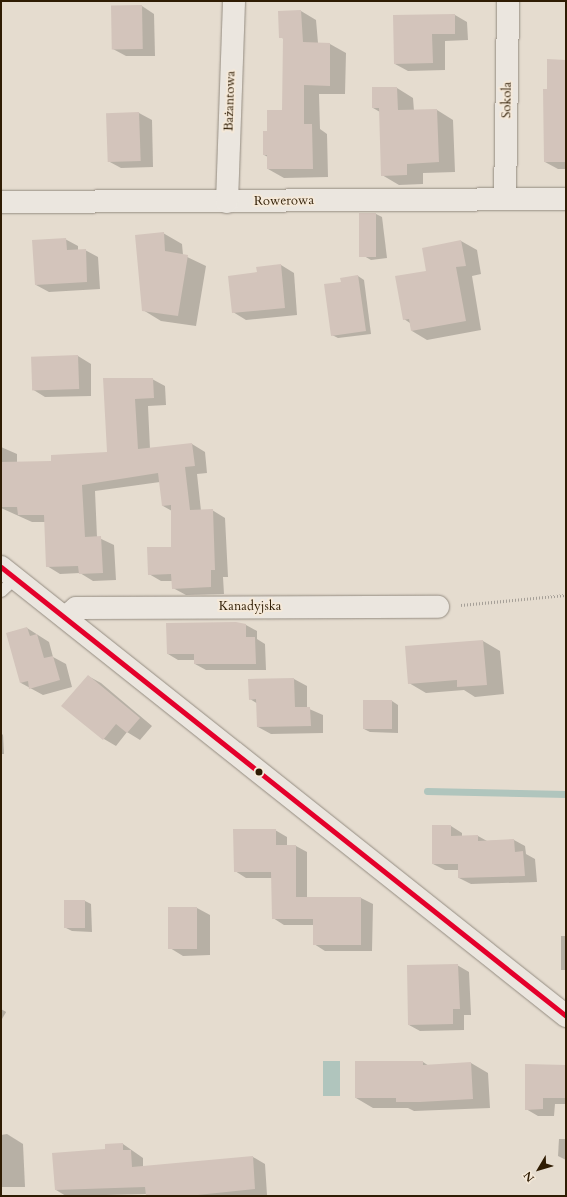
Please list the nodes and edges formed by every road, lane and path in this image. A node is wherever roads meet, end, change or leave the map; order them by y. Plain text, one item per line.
1 (234, 1) edge
2 (508, 1) edge
3 (505, 199) junction
4 (566, 199) edge
5 (1, 202) edge
6 (227, 202) junction
7 (6, 579) edge
8 (566, 595) edge
9 (438, 607) joint
10 (65, 617) junction
11 (566, 1016) edge

1 - 6 street, Bażantowa
2 - 3 street, Sokola
3 - 4 street, Rowerowa
3 - 6 street, Rowerowa
5 - 6 street, Rowerowa
7 - 10 street
8 - 9 path
9 - 10 street, Kanadyjska
10 - 11 street

